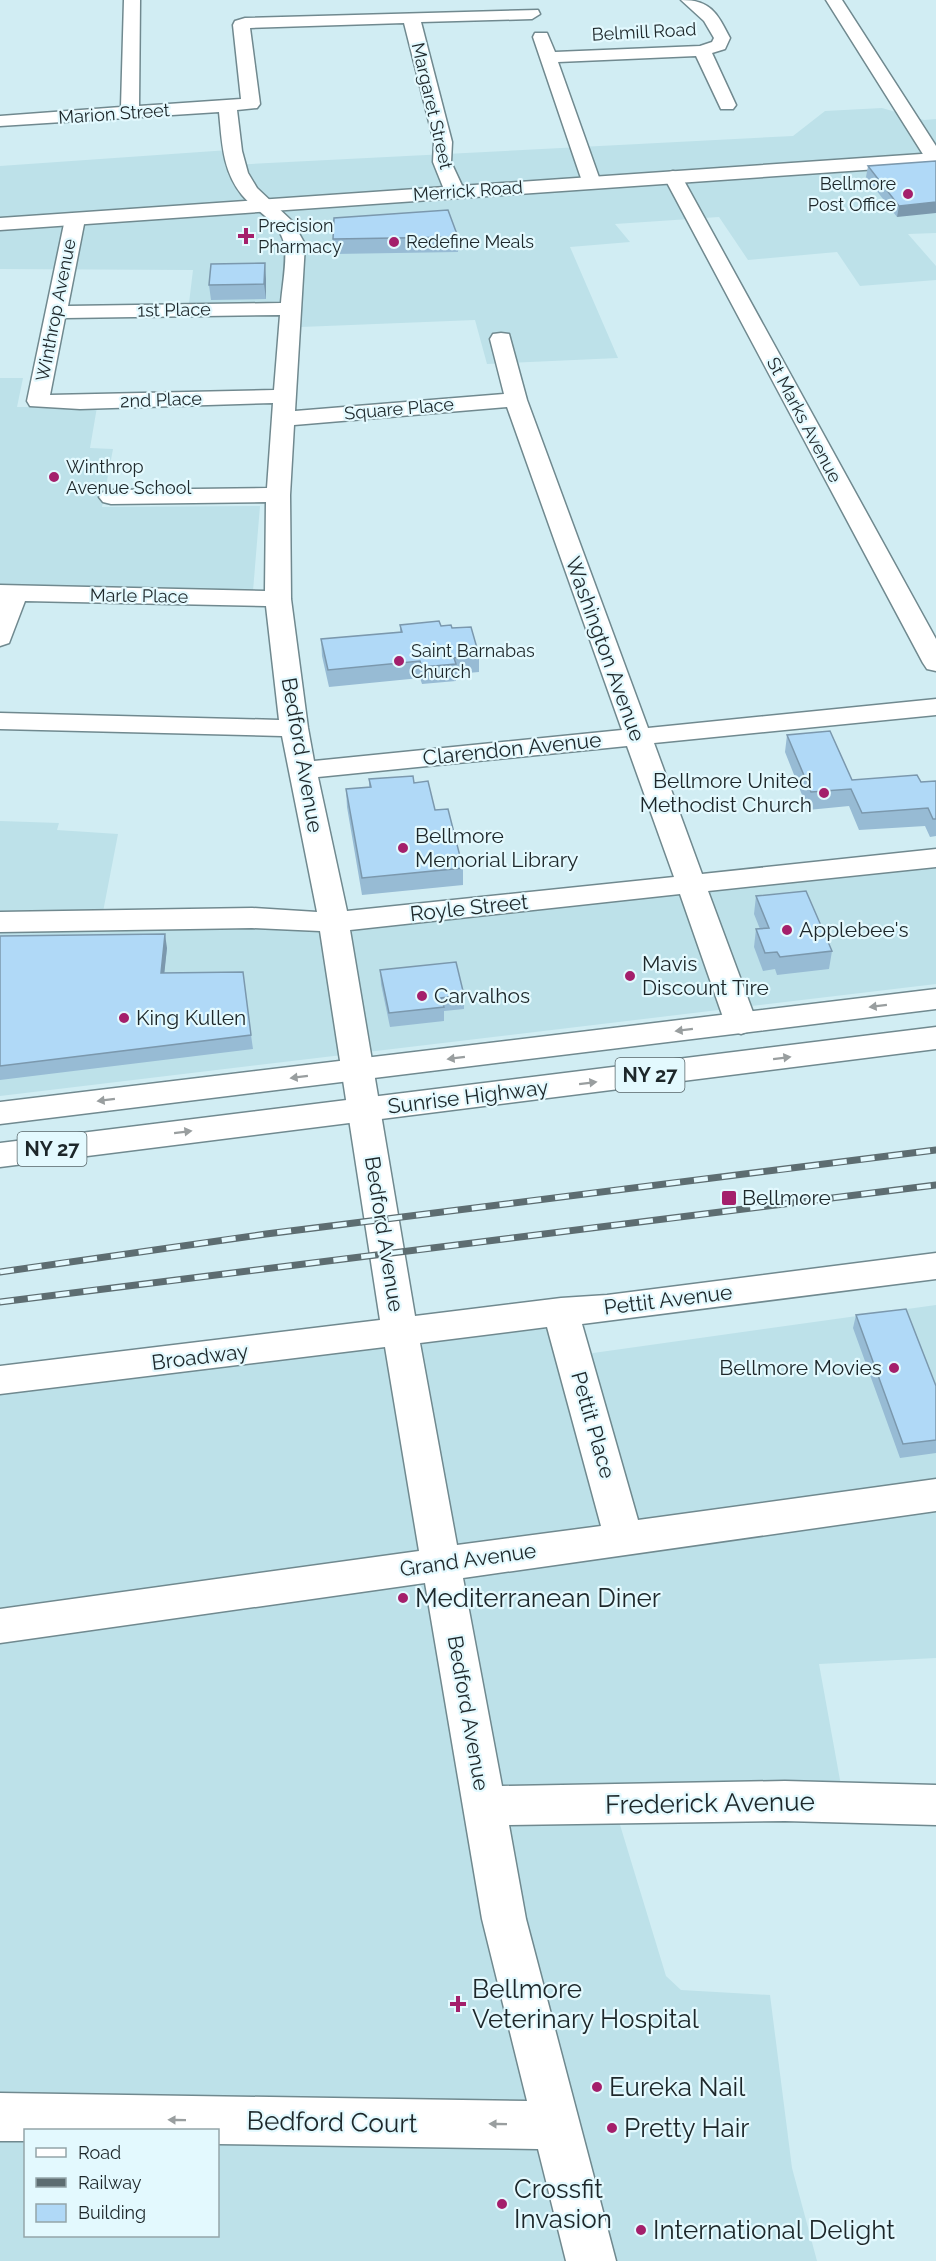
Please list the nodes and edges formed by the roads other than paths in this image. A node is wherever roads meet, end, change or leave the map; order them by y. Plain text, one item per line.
1 (132, 0) edge
2 (326, 0) edge
3 (689, 0) edge
4 (834, 0) edge
5 (530, 7) edge
6 (411, 18) junction
7 (329, 21) junction
8 (702, 51) junction
9 (548, 57) junction
10 (727, 105) dead end
11 (228, 107) junction
12 (130, 113) junction
13 (0, 121) edge
14 (935, 159) edge
15 (673, 177) junction
16 (591, 183) junction
17 (455, 192) junction
18 (267, 206) junction
19 (75, 219) junction
20 (0, 224) edge
21 (290, 309) junction
22 (58, 312) junction
23 (501, 339) dead end
24 (516, 400) junction
25 (38, 401) joint
26 (283, 407) junction
27 (278, 495) junction
28 (111, 497) dead end
29 (8, 593) edge
30 (278, 599) junction
31 (0, 638) edge
32 (936, 663) edge
33 (936, 707) edge
34 (0, 721) edge
35 (294, 728) junction
36 (637, 737) junction
37 (303, 770) junction
38 (936, 858) edge
39 (690, 885) junction
40 (0, 922) edge
41 (334, 922) junction
42 (936, 999) edge
43 (741, 1023) junction
44 (936, 1038) edge
45 (357, 1070) junction
46 (363, 1109) junction
47 (0, 1113) edge
48 (0, 1155) edge
49 (936, 1266) edge
50 (561, 1312) junction
51 (400, 1333) junction
52 (0, 1380) edge
53 (936, 1495) edge
54 (624, 1538) junction
55 (441, 1564) junction
56 (0, 1626) edge
57 (936, 1805) edge
58 (484, 1806) junction
59 (0, 2117) edge
60 (556, 2125) junction
61 (591, 2261) edge

1 - 12 main road
2 - 7 main road
3 - 8 main road, Belmill Road
4 - 14 main road
5 - 6 main road
5 - 9 main road
6 - 7 main road
6 - 17 main road, Margaret Street
7 - 11 main road
8 - 9 main road, Belmill Road
8 - 10 main road
9 - 16 main road
11 - 12 main road, Marion Street
11 - 18 main road, Bedford Avenue
12 - 13 main road, Marion Street
14 - 15 main road, Merrick Road
15 - 16 main road, Merrick Road
15 - 32 main road, St Marks Avenue
16 - 17 main road, Merrick Road
17 - 18 main road, Merrick Road
18 - 19 main road, Merrick Road
18 - 21 main road, Bedford Avenue
19 - 20 main road, Merrick Road
19 - 22 main road, Winthrop Avenue
21 - 22 main road, 1st Place
21 - 26 main road, Bedford Avenue
22 - 25 main road, Winthrop Avenue
23 - 24 main road, Washington Avenue
24 - 26 main road, Square Place
24 - 36 main road, Washington Avenue
25 - 26 main road, 2nd Place
26 - 27 main road, Bedford Avenue
27 - 28 main road
27 - 30 main road, Bedford Avenue
29 - 30 main road, Marle Place
29 - 31 main road
30 - 35 main road, Bedford Avenue
33 - 36 main road, Clarendon Avenue
34 - 35 main road
35 - 37 main road, Bedford Avenue
36 - 37 main road, Clarendon Avenue
36 - 39 main road, Washington Avenue
37 - 41 main road, Bedford Avenue
38 - 39 main road, Royle Street
39 - 41 main road, Royle Street
39 - 43 main road, Washington Avenue
40 - 41 main road, Royle Street
41 - 45 main road, Bedford Avenue
42 -> 43 main road, Sunrise Highway / NY 27
43 -> 45 main road, Sunrise Highway / NY 27
46 -> 44 main road, Sunrise Highway / NY 27
45 - 46 main road, Bedford Avenue
45 -> 47 main road, Sunrise Highway / NY 27
48 -> 46 main road, Sunrise Highway / NY 27
46 - 51 main road, Bedford Avenue
49 - 50 main road, Pettit Avenue
50 - 51 main road, Pettit Avenue
50 - 54 main road, Pettit Place
51 - 52 main road, Broadway
51 - 55 main road, Bedford Avenue
53 - 54 main road, Grand Avenue
54 - 55 main road, Grand Avenue
55 - 56 main road, Grand Avenue
55 - 58 main road, Bedford Avenue
57 - 58 main road, Frederick Avenue
58 - 60 main road, Bedford Avenue
60 -> 59 main road, Bedford Court
60 - 61 main road, Bedford Avenue

